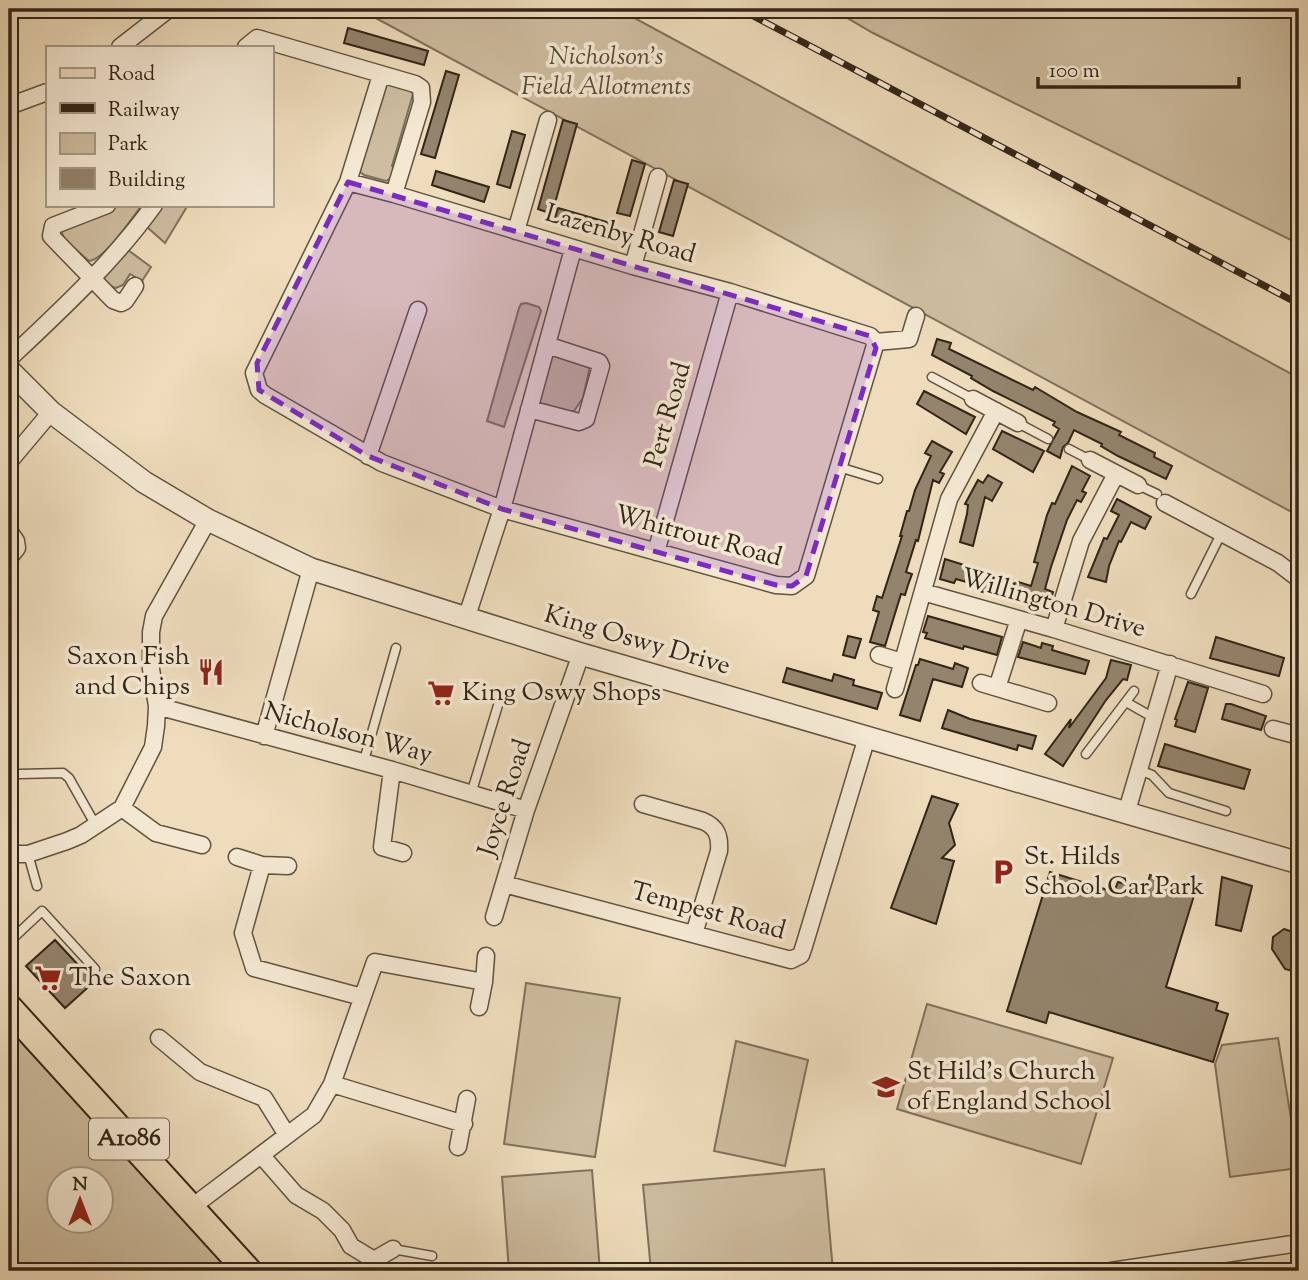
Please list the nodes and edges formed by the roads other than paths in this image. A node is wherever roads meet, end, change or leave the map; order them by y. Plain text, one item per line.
1 (169, 9) edge
2 (121, 46) edge
3 (247, 46) edge
4 (380, 75) junction
5 (46, 92) edge
6 (9, 106) edge
7 (548, 120) dead end
8 (658, 177) dead end
9 (348, 182) junction
10 (394, 194) junction
11 (104, 206) edge
12 (153, 206) edge
13 (516, 231) junction
14 (573, 249) junction
15 (633, 266) junction
16 (92, 279) junction
17 (135, 286) dead end
18 (730, 292) junction
19 (418, 310) dead end
20 (916, 316) dead end
21 (876, 342) junction
22 (547, 345) junction
23 (9, 359) edge
24 (9, 370) edge
25 (932, 377) dead end
26 (973, 399) joint
27 (529, 409) junction
28 (996, 411) junction
29 (51, 412) junction
30 (1018, 423) joint
31 (1048, 439) dead end
32 (1069, 449) dead end
33 (368, 456) junction
34 (1090, 460) joint
35 (9, 462) edge
36 (839, 467) junction
37 (1115, 474) junction
38 (878, 479) dead end
39 (1138, 485) joint
40 (1161, 499) joint
41 (502, 509) junction
42 (208, 520) junction
43 (9, 531) edge
44 (1222, 532) junction
45 (656, 552) junction
46 (9, 558) edge
47 (311, 569) junction
48 (1299, 579) edge
49 (923, 592) junction
50 (1191, 594) dead end
51 (466, 619) junction
52 (1018, 619) junction
53 (1054, 629) junction
54 (396, 648) dead end
55 (581, 654) junction
56 (879, 656) dead end
57 (902, 662) junction
58 (1170, 664) junction
59 (981, 683) dead end
60 (997, 688) junction
61 (895, 689) dead end
62 (1134, 691) dead end
63 (1263, 694) dead end
64 (499, 702) dead end
65 (1126, 702) junction
66 (1048, 703) dead end
67 (157, 706) junction
68 (1154, 718) junction
69 (1273, 729) dead end
70 (264, 736) junction
71 (1299, 736) edge
72 (867, 737) junction
73 (1086, 754) dead end
74 (363, 764) junction
75 (393, 770) junction
76 (1139, 770) junction
77 (20, 774) dead end
78 (471, 794) junction
79 (643, 804) dead end
80 (122, 808) junction
81 (526, 810) junction
82 (1226, 811) dead end
83 (1126, 814) junction
84 (95, 824) junction
85 (202, 845) dead end
86 (403, 853) dead end
87 (9, 854) edge
88 (28, 854) junction
89 (237, 857) dead end
90 (1299, 863) edge
91 (262, 865) junction
92 (288, 866) dead end
93 (504, 884) junction
94 (37, 886) dead end
95 (494, 917) dead end
96 (694, 934) junction
97 (9, 942) edge
98 (486, 956) dead end
99 (95, 970) dead end
100 (484, 982) junction
101 (362, 997) junction
102 (479, 1007) dead end
103 (9, 1009) edge
104 (159, 1038) dead end
105 (332, 1084) junction
106 (469, 1093) dead end
107 (464, 1124) junction
108 (288, 1135) junction
109 (458, 1147) dead end
110 (262, 1156) junction
111 (192, 1207) junction
112 (1299, 1243) edge
113 (393, 1250) joint
114 (432, 1256) dead end
115 (377, 1265) edge
116 (248, 1271) edge
117 (1111, 1271) edge

1 - 2 street
3 - 4 street
4 - 9 street
4 - 10 street
5 - 6 street
7 - 13 street
8 - 15 street
9 - 10 street, Lazenby Road
9 - 33 street, Whitrout Road
10 - 13 street, Lazenby Road
11 - 16 street
12 - 16 street
13 - 14 street, Lazenby Road
14 - 15 street, Lazenby Road
14 - 22 street
15 - 18 street, Lazenby Road
16 - 17 street
16 - 23 street
18 - 21 street, Lazenby Road
18 - 45 street, Pert Road
19 - 33 street
20 - 21 street
21 - 36 street, Whitrout Road
22 - 27 street
22 - 27 street
24 - 29 street, King Oswy Drive
25 - 26 lane
26 - 28 street
27 - 41 street
28 - 30 street
28 - 49 street
29 - 35 street
29 - 42 street, King Oswy Drive
30 - 31 lane
32 - 34 lane
33 - 41 street, Whitrout Road
34 - 37 street
36 - 38 lane
36 - 45 street, Whitrout Road
37 - 39 street
37 - 53 street
39 - 40 lane
40 - 44 street
41 - 45 street, Whitrout Road
41 - 51 street
42 - 47 street, King Oswy Drive
42 - 67 street
43 - 46 street
44 - 48 street
44 - 50 lane
47 - 51 street, King Oswy Drive
47 - 70 street
49 - 52 street, Willington Drive
49 - 57 street
51 - 55 street, King Oswy Drive
52 - 53 street, Willington Drive
52 - 60 street
53 - 58 street, Willington Drive
54 - 74 lane
55 - 72 street, King Oswy Drive
55 - 81 street, Joyce Road
56 - 57 street
57 - 61 street
58 - 63 street, Willington Drive
58 - 68 street, Willington Drive
59 - 60 street
60 - 66 street
62 - 65 lane
64 - 78 lane
65 - 68 lane
65 - 73 lane
67 - 70 street, Nicholson Way
67 - 80 street
68 - 76 street, Willington Drive
69 - 71 street
70 - 74 street, Nicholson Way
72 - 83 street, King Oswy Drive
72 - 96 street, Tempest Road
74 - 75 street, Nicholson Way
75 - 78 street, Nicholson Way
75 - 86 street
76 - 82 lane
76 - 83 street, Willington Drive
77 - 84 lane
78 - 81 street, Nicholson Way
79 - 96 street
80 - 84 street
80 - 85 street
81 - 93 street, Joyce Road
83 - 90 street, King Oswy Drive
84 - 88 street
87 - 88 street
88 - 94 lane
89 - 91 street
91 - 92 street
91 - 101 street
93 - 95 street, Joyce Road
93 - 96 street, Tempest Road
97 - 99 lane
98 - 100 street
100 - 101 street
100 - 102 street
101 - 105 street
103 - 111 main road, A1086
104 - 108 street
105 - 107 street
105 - 108 street
106 - 107 street
107 - 109 street
108 - 110 street
110 - 111 street
110 - 115 street
111 - 116 main road, A1086
112 - 117 street
113 - 114 lane
113 - 115 street

